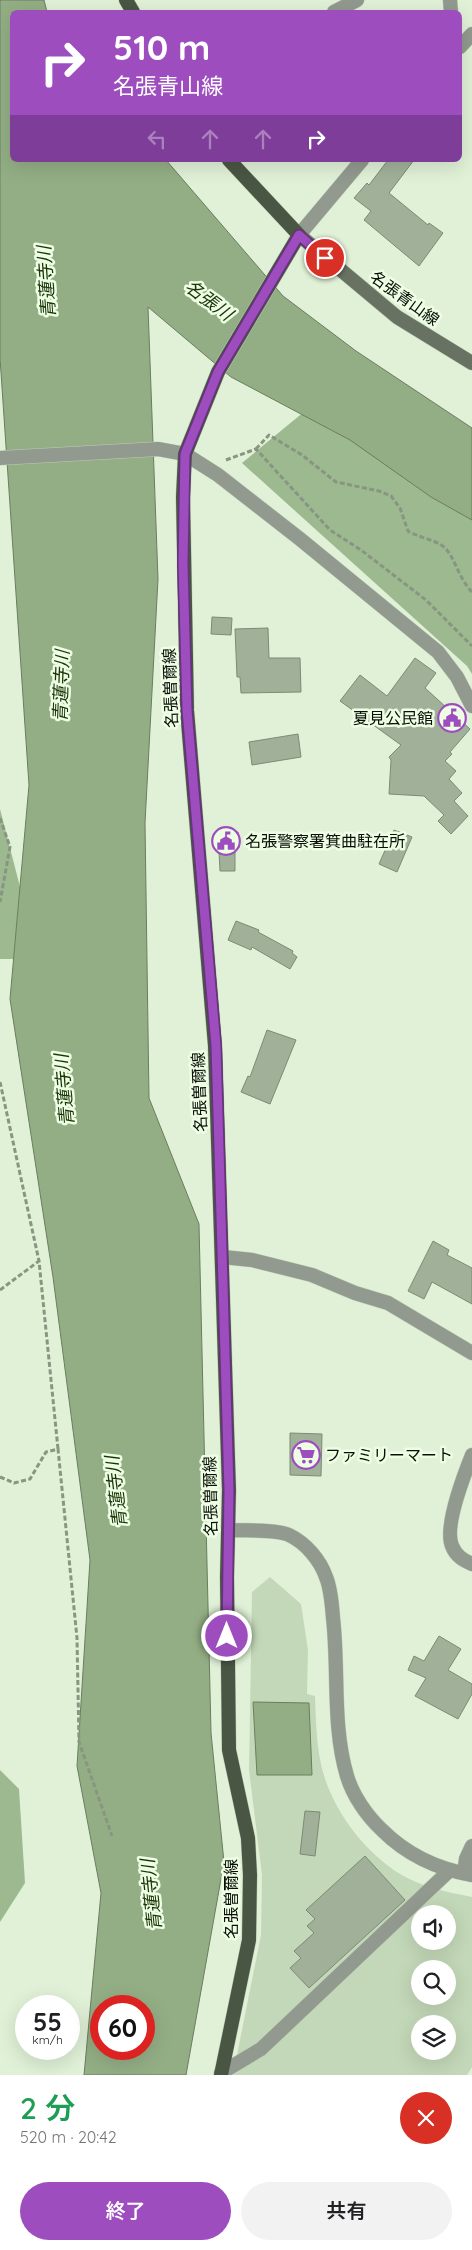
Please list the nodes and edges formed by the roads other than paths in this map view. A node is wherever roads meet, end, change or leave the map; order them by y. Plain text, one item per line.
1 (357, 0) edge
2 (338, 10) edge
3 (472, 34) edge
4 (462, 45) edge
5 (231, 162) edge
6 (360, 162) edge
7 (299, 235) junction
8 (472, 363) edge
9 (185, 454) junction
10 (0, 458) edge
11 (472, 706) edge
12 (223, 1257) junction
13 (472, 1353) edge
14 (472, 1455) edge
15 (229, 1530) junction
16 (472, 1564) edge
17 (472, 1846) edge
18 (449, 1871) junction
19 (468, 1874) edge
20 (221, 2074) edge

1 - 2 street
3 - 4 street
5 - 7 main road
6 - 7 street
7 - 8 main road, 名張青山線
7 - 9 main road, 名張曽爾線
9 - 10 street
9 - 11 street
9 - 12 main road, 名張曽爾線
12 - 13 street
12 - 15 main road, 名張曽爾線
14 - 16 street
15 - 18 street
15 - 20 main road, 名張曽爾線
17 - 19 street
18 - 19 street
18 - 20 street

